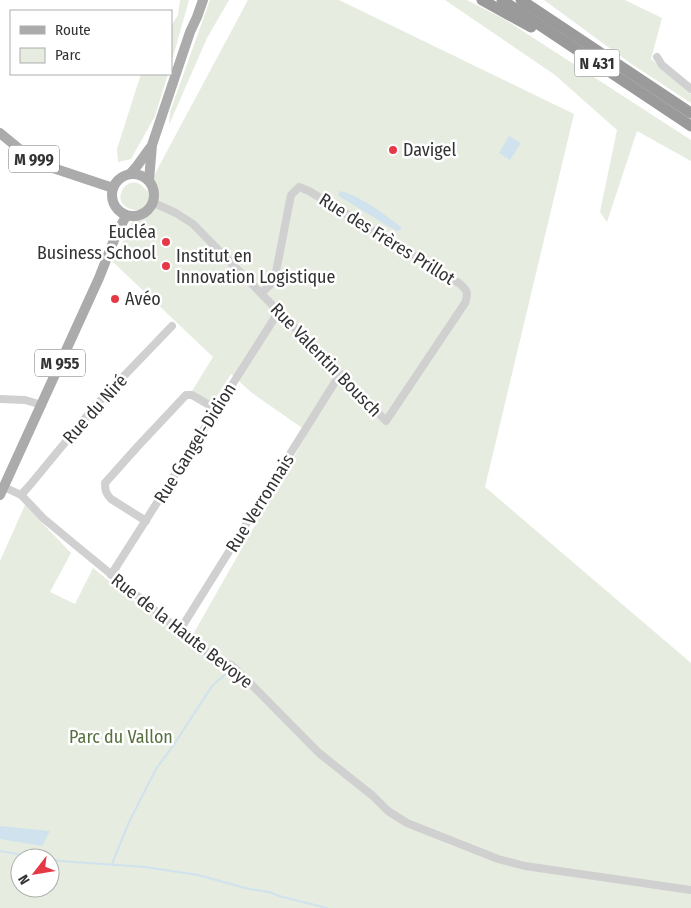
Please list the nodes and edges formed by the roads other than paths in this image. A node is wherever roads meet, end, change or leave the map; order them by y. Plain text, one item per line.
1 (197, 0) edge
2 (203, 0) edge
3 (482, 0) edge
4 (502, 0) edge
5 (521, 0) edge
6 (533, 0) edge
7 (190, 32) junction
8 (658, 57) dead end
9 (606, 63) junction
10 (691, 89) edge
11 (691, 114) edge
12 (691, 126) edge
13 (0, 133) edge
14 (152, 145) junction
15 (130, 174) junction
16 (149, 180) junction
17 (113, 188) junction
18 (154, 203) junction
19 (126, 216) junction
20 (261, 293) junction
21 (278, 311) junction
22 (172, 326) dead end
23 (340, 374) junction
24 (0, 399) edge
25 (42, 405) junction
26 (216, 409) junction
27 (386, 421) joint
28 (2, 491) edge
29 (20, 495) junction
30 (146, 521) junction
31 (111, 575) junction
32 (180, 630) junction
33 (691, 890) edge

1 - 7 main road
2 - 7 main road
3 - 9 highway
4 - 9 highway, N 431
5 - 9 highway, N 431
6 - 9 highway
7 - 14 main road
8 - 10 street
9 - 11 highway, N 431
9 - 12 highway, N 431
13 - 17 main road, M 999
14 - 15 main road
14 - 16 main road
15 - 16 main road
15 - 17 main road
16 - 18 main road
17 - 19 main road
18 - 19 main road
18 - 20 street, Rue Valentin Bousch
19 - 25 main road, M 955
20 - 21 street, Rue Valentin Bousch
20 - 27 street, Rue des Frères Prillot
21 - 23 street, Rue Valentin Bousch
21 - 26 street, Rue Gangel-Didion
22 - 29 street, Rue du Niré
23 - 27 street, Rue Valentin Bousch
23 - 32 street, Rue Verronnais
24 - 25 street
25 - 28 main road, M 955
26 - 30 street, Rue Gangel-Didion
26 - 30 street
28 - 29 street, Rue de la Haute Bevoye
29 - 31 street, Rue de la Haute Bevoye
30 - 31 street, Rue Gangel-Didion
31 - 32 street, Rue de la Haute Bevoye
32 - 33 street, Rue de la Haute Bevoye

